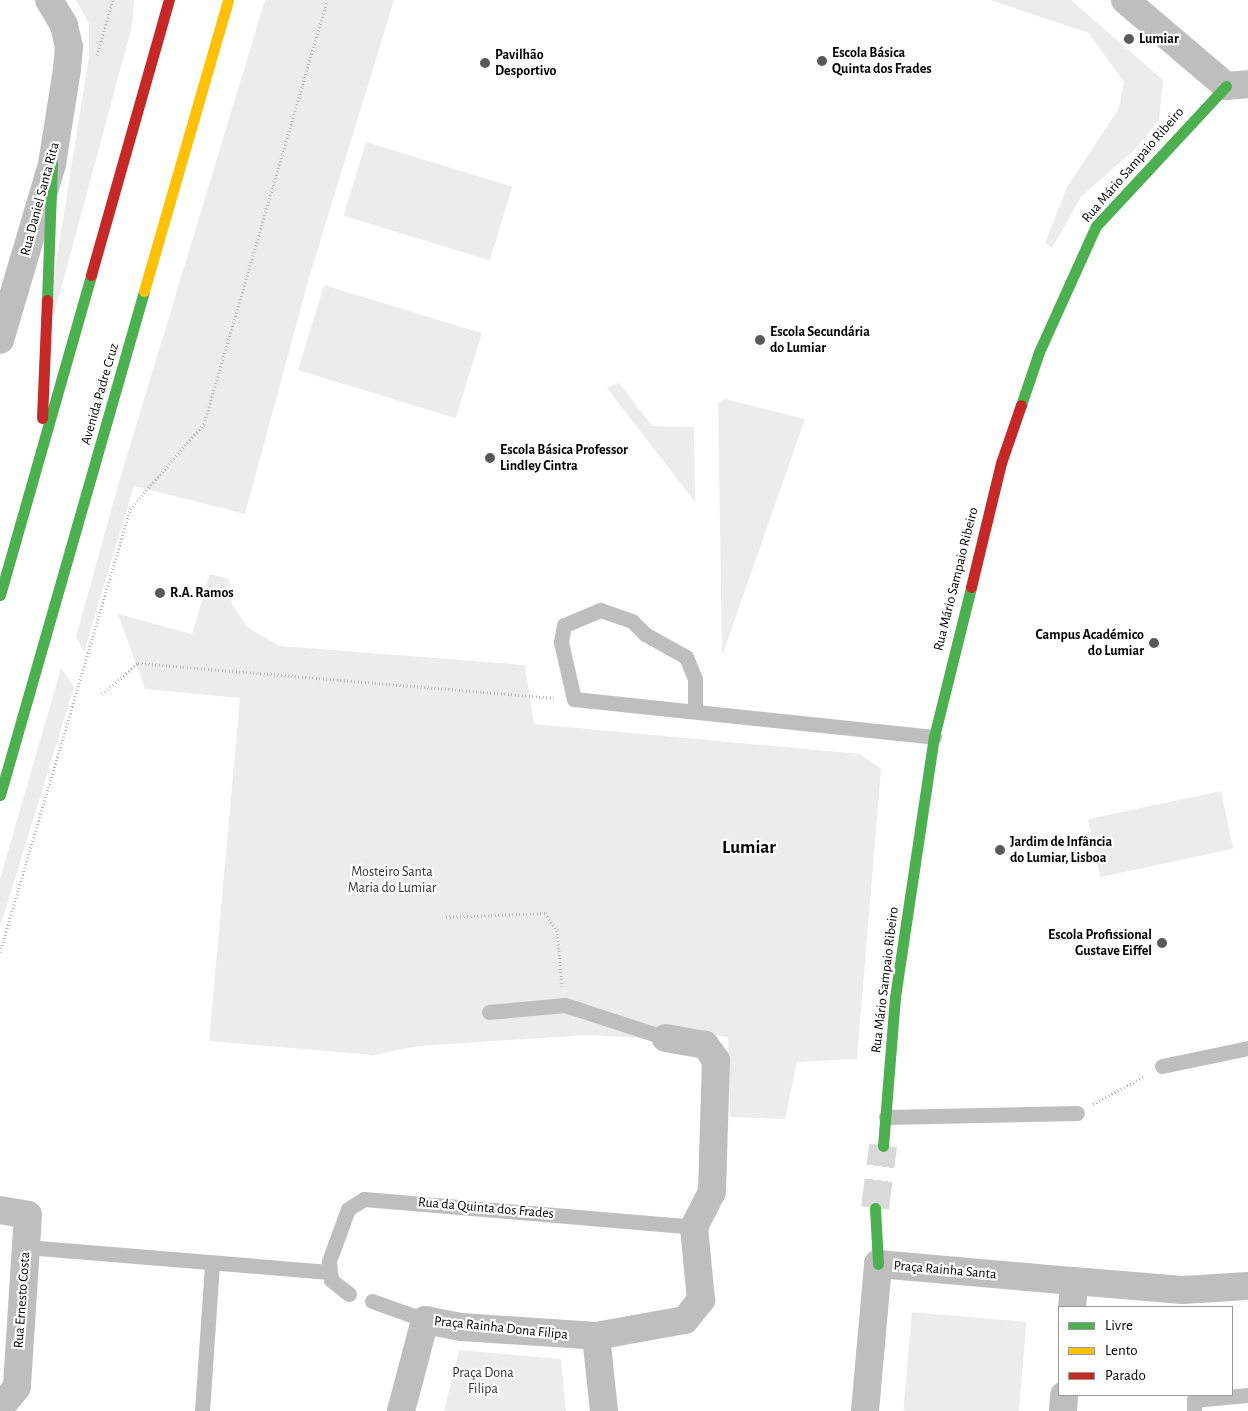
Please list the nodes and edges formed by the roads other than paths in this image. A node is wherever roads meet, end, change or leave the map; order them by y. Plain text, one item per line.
1 (50, 0) edge
2 (160, 0) edge
3 (169, 0) edge
4 (228, 0) edge
5 (1124, 0) edge
6 (164, 16) junction
7 (1237, 85) edge
8 (52, 164) junction
9 (0, 340) edge
10 (41, 456) junction
11 (0, 595) edge
12 (695, 710) junction
13 (934, 736) junction
14 (0, 795) edge
15 (489, 1012) dead end
16 (666, 1038) joint
17 (1248, 1048) edge
18 (1162, 1066) road end
19 (1077, 1113) road end
20 (886, 1117) junction
21 (883, 1146) tunnel mouth
22 (875, 1208) tunnel mouth
23 (0, 1210) edge
24 (694, 1227) junction
25 (26, 1247) junction
26 (212, 1263) junction
27 (878, 1264) junction
28 (329, 1272) junction
29 (1248, 1286) edge
30 (349, 1294) dead end
31 (1073, 1294) edge
32 (372, 1301) dead end
33 (425, 1320) junction
34 (596, 1336) junction
35 (1248, 1395) edge
36 (1064, 1396) edge
37 (0, 1408) edge
38 (202, 1411) edge
39 (401, 1411) edge
40 (604, 1411) edge
41 (865, 1411) edge
42 (1063, 1411) edge
43 (1194, 1411) edge

1 - 8 street, Rua Daniel Santa Rita
2 - 6 main road
3 - 6 main road
4 - 14 main road, Avenida Padre Cruz
5 - 7 street
6 - 10 main road
7 - 13 main road, Rua Mário Sampaio Ribeiro
8 - 9 street, Rua Daniel Santa Rita
8 - 10 main road
10 - 11 main road
12 - 12 lane
12 - 13 lane
13 - 20 main road, Rua Mário Sampaio Ribeiro
15 - 16 lane
16 - 24 street
17 - 18 lane
19 - 20 lane
20 - 21 main road, Rua Mário Sampaio Ribeiro
22 - 27 main road
23 - 25 street, Rua Ernesto Costa
24 - 28 lane, Rua da Quinta dos Frades
24 - 34 street
25 - 26 lane
25 - 37 street, Rua Ernesto Costa
26 - 28 lane
26 - 38 lane
27 - 31 street, Praça Rainha Santa
27 - 41 street, Praça Rainha Santa
28 - 30 lane
29 - 31 street, Praça Rainha Santa
32 - 33 lane
33 - 34 street, Praça Rainha Dona Filipa
33 - 39 street, Praça Rainha Dona Filipa
34 - 40 street
35 - 43 lane
36 - 42 street

